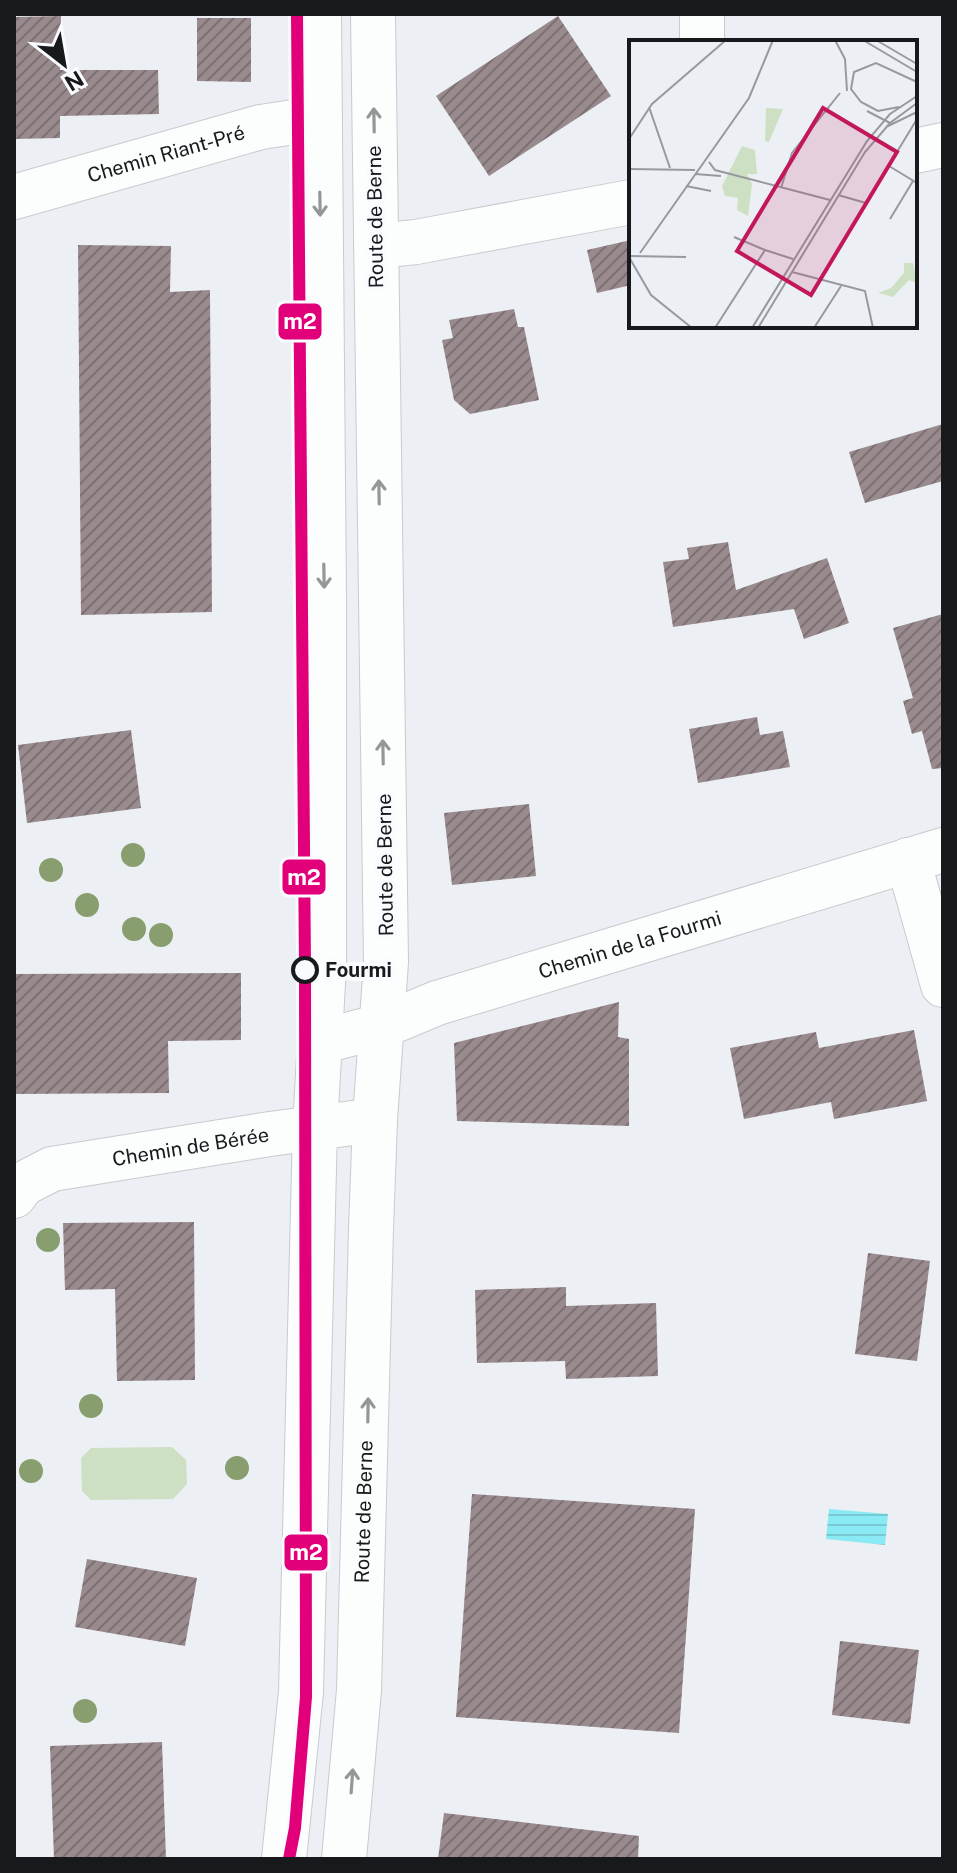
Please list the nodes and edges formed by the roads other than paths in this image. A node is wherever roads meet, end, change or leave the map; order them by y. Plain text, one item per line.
1 (319, 14) edge
2 (373, 14) edge
3 (702, 14) edge
4 (702, 40) edge
5 (320, 118) junction
6 (943, 145) edge
7 (917, 151) edge
8 (14, 197) edge
9 (629, 202) edge
10 (376, 246) junction
11 (925, 855) edge
12 (943, 985) edge
13 (382, 1026) junction
14 (319, 1042) junction
15 (375, 1120) junction
16 (315, 1129) junction
17 (14, 1196) edge
18 (284, 1859) edge
19 (344, 1859) edge

1 - 5 main road
10 -> 2 main road, Route de Berne
3 - 4 main road
5 - 8 main road, Chemin Riant-Pré
5 -> 14 main road
6 - 7 main road
9 - 10 main road
13 -> 10 main road, Route de Berne
11 - 12 main road
11 - 13 main road, Chemin de la Fourmi
13 - 14 main road, Chemin de la Fourmi
13 - 15 main road, Route de Berne
14 - 16 main road
15 - 16 main road, Chemin de Bérée
19 -> 15 main road, Route de Berne
16 - 17 main road, Chemin de Bérée
16 - 18 main road

